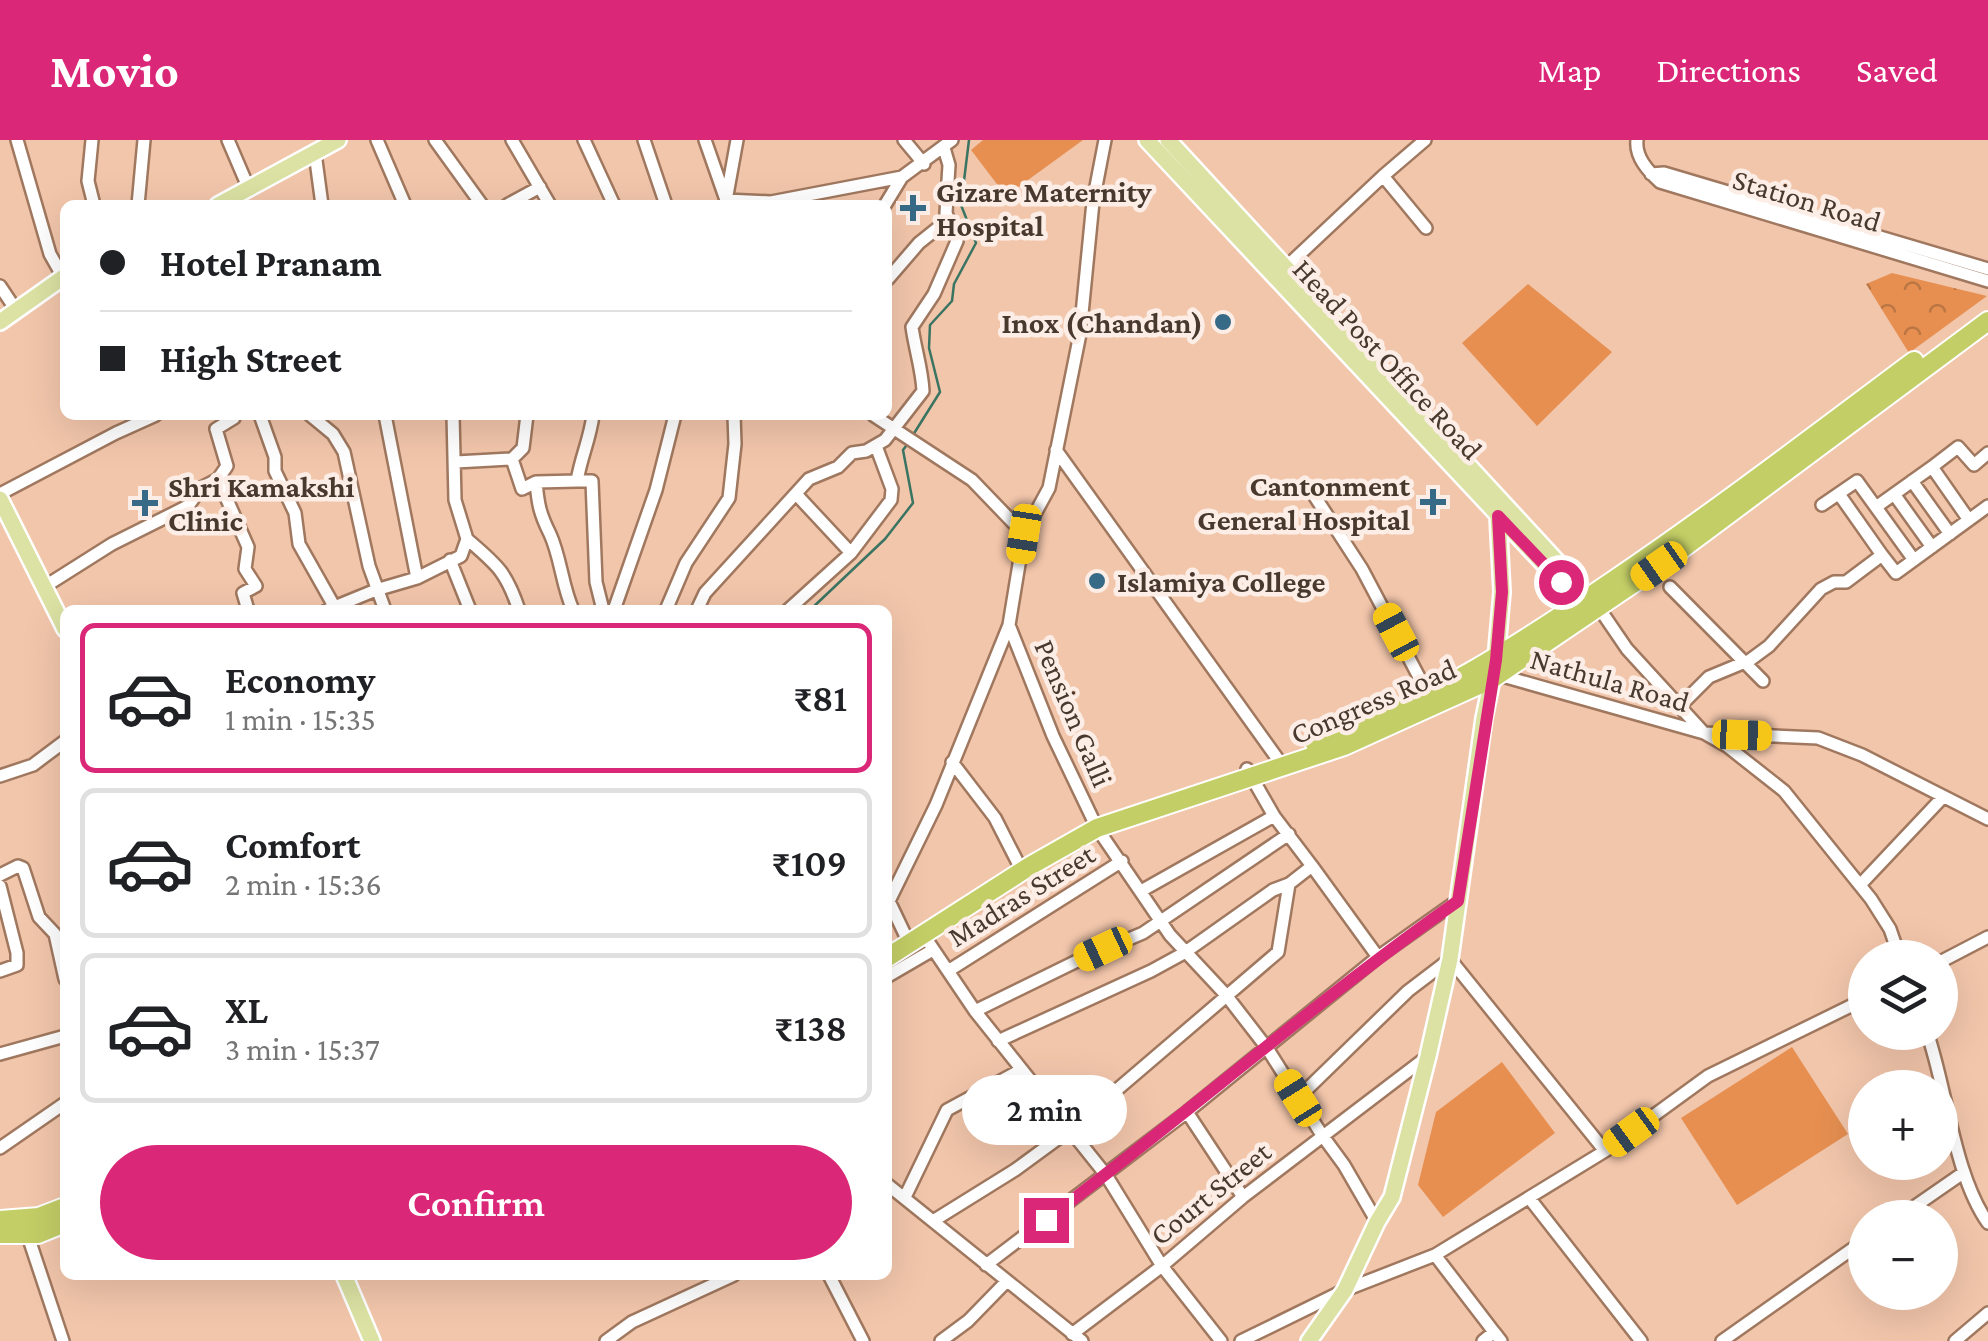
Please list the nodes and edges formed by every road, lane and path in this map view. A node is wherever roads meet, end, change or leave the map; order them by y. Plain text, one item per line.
1 (17, 140) edge
2 (92, 140) edge
3 (144, 140) edge
4 (228, 140) edge
5 (338, 140) edge
6 (377, 140) edge
7 (435, 140) edge
8 (512, 140) edge
9 (584, 140) edge
10 (644, 140) edge
11 (705, 140) edge
12 (737, 140) edge
13 (904, 140) edge
14 (1105, 140) edge
15 (1147, 140) edge
16 (1168, 140) edge
17 (1425, 140) edge
18 (1637, 140) edge
19 (948, 144) edge
20 (315, 152) junction
21 (924, 164) junction
22 (1651, 174) junction
23 (1383, 176) junction
24 (902, 177) junction
25 (540, 187) junction
26 (249, 188) junction
27 (846, 189) junction
28 (93, 200) edge
29 (138, 200) edge
30 (228, 200) edge
31 (321, 200) edge
32 (403, 200) edge
33 (478, 200) edge
34 (515, 200) edge
35 (547, 200) edge
36 (612, 200) edge
37 (664, 200) edge
38 (724, 200) edge
39 (725, 200) edge
40 (783, 200) edge
41 (840, 200) edge
42 (888, 200) edge
43 (949, 218) junction
44 (1426, 228) dead end
45 (1284, 269) junction
46 (1988, 269) edge
47 (60, 270) edge
48 (892, 274) edge
49 (60, 279) edge
50 (1988, 281) edge
51 (0, 286) edge
52 (1988, 308) edge
53 (16, 310) junction
54 (1988, 320) edge
55 (0, 322) edge
56 (144, 420) edge
57 (231, 420) edge
58 (262, 420) edge
59 (316, 420) edge
60 (387, 420) edge
61 (454, 420) edge
62 (526, 420) edge
63 (593, 420) edge
64 (675, 420) edge
65 (734, 420) edge
66 (880, 420) edge
67 (897, 433) junction
68 (876, 446) junction
69 (1056, 450) junction
70 (1988, 453) edge
71 (512, 459) junction
72 (456, 462) junction
73 (1932, 467) junction
74 (218, 478) junction
75 (577, 481) junction
76 (1912, 481) junction
77 (536, 482) junction
78 (1310, 488) dead end
79 (796, 494) junction
80 (1840, 494) junction
81 (1894, 494) junction
82 (0, 497) edge
83 (1489, 497) junction
84 (1822, 506) dead end
85 (1988, 506) edge
86 (1876, 507) junction
87 (1498, 516) junction
88 (1969, 520) junction
89 (1024, 534) junction
90 (1950, 534) junction
91 (466, 539) junction
92 (1932, 547) junction
93 (851, 553) junction
94 (1882, 555) junction
95 (450, 560) junction
96 (1914, 560) junction
97 (418, 578) junction
98 (44, 587) junction
99 (1670, 587) dead end
100 (376, 590) junction
101 (247, 605) edge
102 (330, 605) edge
103 (338, 605) edge
104 (384, 605) edge
105 (468, 605) edge
106 (517, 605) edge
107 (571, 605) edge
108 (602, 605) edge
109 (616, 605) edge
110 (668, 605) edge
111 (700, 605) edge
112 (794, 605) edge
113 (1590, 606) junction
114 (60, 619) edge
115 (1009, 625) junction
116 (1744, 662) junction
117 (1496, 671) junction
118 (1763, 682) dead end
119 (1429, 696) junction
120 (1680, 706) junction
121 (1704, 733) junction
122 (60, 744) edge
123 (952, 762) junction
124 (1279, 764) junction
125 (1250, 773) junction
126 (0, 776) edge
127 (1942, 797) junction
128 (1274, 816) junction
129 (1988, 820) edge
130 (1095, 824) junction
131 (1289, 834) junction
132 (1122, 862) junction
133 (1018, 863) junction
134 (1312, 866) junction
135 (0, 876) edge
136 (1289, 884) junction
137 (1860, 885) junction
138 (0, 886) edge
139 (1141, 892) junction
140 (892, 895) edge
141 (1458, 901) junction
142 (892, 907) edge
143 (1162, 922) junction
144 (1988, 938) edge
145 (1894, 940) edge
146 (910, 942) edge
147 (1184, 953) junction
148 (1958, 953) edge
149 (60, 954) edge
150 (1378, 957) junction
151 (1450, 960) junction
152 (892, 970) edge
153 (0, 971) edge
154 (948, 971) junction
155 (1226, 995) junction
156 (1848, 1007) edge
157 (975, 1011) junction
158 (60, 1037) edge
159 (998, 1041) junction
160 (1267, 1048) junction
161 (1932, 1050) edge
162 (0, 1054) edge
163 (1428, 1056) junction
164 (1020, 1070) junction
165 (1298, 1098) junction
166 (60, 1106) edge
167 (1187, 1112) junction
168 (1070, 1129) junction
169 (1322, 1136) junction
170 (0, 1148) edge
171 (1605, 1151) junction
172 (1963, 1173) junction
173 (1106, 1175) junction
174 (892, 1188) edge
175 (905, 1197) junction
176 (1243, 1197) junction
177 (1530, 1199) junction
178 (1924, 1200) edge
179 (60, 1209) edge
180 (0, 1220) edge
181 (932, 1221) junction
182 (1377, 1222) junction
183 (1988, 1223) edge
184 (60, 1225) edge
185 (0, 1234) edge
186 (28, 1236) junction
187 (1848, 1252) edge
188 (1435, 1255) junction
189 (986, 1265) junction
190 (1162, 1266) junction
191 (346, 1280) edge
192 (723, 1280) edge
193 (832, 1280) edge
194 (1006, 1282) junction
195 (1346, 1290) junction
196 (1988, 1313) edge
197 (1498, 1336) edge
198 (1077, 1337) edge
199 (63, 1341) edge
200 (372, 1341) edge
201 (606, 1341) edge
202 (863, 1341) edge
203 (942, 1341) edge
204 (1221, 1341) edge
205 (1241, 1341) edge
206 (1309, 1341) edge
207 (1483, 1341) edge
208 (1642, 1341) edge
209 (1722, 1341) edge
210 (1955, 1341) edge

1 - 47 street
2 - 28 street
3 - 29 street
4 - 26 street
5 - 20 main road
6 - 32 street
7 - 33 street
8 - 25 street
9 - 36 street
10 - 37 street
11 - 38 street
12 - 39 street
13 - 21 street
14 - 69 street
15 - 83 main road, Head Post Office Road
16 - 45 main road, Head Post Office Road
17 - 23 street
18 - 22 street
19 - 21 street
19 - 43 street
20 - 26 main road
20 - 31 street
21 - 24 street
22 - 46 street
22 - 50 street, Station Road
23 - 44 street
23 - 45 street
24 - 27 street
24 - 42 street
25 - 34 street
25 - 35 street
26 - 30 main road
27 - 40 street
27 - 41 street
43 - 48 street
43 - 67 street
45 - 83 main road, Head Post Office Road
49 - 53 main road
51 - 53 street
52 - 113 highway, Congress Road
53 - 55 main road
54 - 113 highway, Congress Road
56 - 82 street
57 - 74 street
58 - 102 street
59 - 100 street
60 - 97 street
61 - 72 street
62 - 71 street
63 - 75 street
64 - 109 street
65 - 110 street
66 - 67 street
67 - 68 street
67 - 89 street
68 - 79 street
68 - 93 street
69 - 89 street
69 - 124 street
70 - 73 street
71 - 72 street
71 - 77 street
72 - 91 street
73 - 76 street
73 - 88 street
74 - 98 street
74 - 101 street
75 - 77 street
75 - 108 street
76 - 81 street
76 - 90 street
77 - 107 street
78 - 119 street
79 - 93 street
79 - 111 street
80 - 84 street
80 - 86 street
80 - 94 street
81 - 86 street
81 - 92 street
82 - 98 main road
83 - 87 main road, Head Post Office Road
83 - 113 main road, Head Post Office Road
85 - 88 street
86 - 96 street
87 - 113 main road, Head Post Office Road
87 - 117 main road
88 - 90 street
89 - 115 street
90 - 92 street
91 - 95 street
91 - 106 street
92 - 96 street
93 - 112 street
94 - 96 street
94 - 116 street
95 - 97 street
95 - 105 street
97 - 100 street
98 - 114 main road
99 - 116 street
100 - 103 street
100 - 104 street
113 - 117 highway, Congress Road
113 - 120 street
115 - 123 street
115 - 130 street, Pension Galli
116 - 118 street
116 - 120 street
117 - 119 highway, Congress Road
117 - 121 street, Nathula Road
117 - 124 highway, Congress Road
117 - 141 main road
119 - 124 highway, Congress Road
120 - 121 street
121 - 127 street, Nathula Road
121 - 137 street
122 - 126 street
123 - 133 street
123 - 140 street
124 - 125 highway, Congress Road
125 - 128 street
125 - 130 highway, Congress Road
127 - 129 street, Nathula Road
127 - 137 street
128 - 131 street
128 - 139 street
130 - 132 street, Pension Galli
130 - 133 highway, Congress Road
130 - 146 highway, Congress Road
131 - 134 street
131 - 143 street
132 - 139 street, Pension Galli
132 - 154 street, Madras Street
133 - 146 highway, Congress Road
134 - 136 street
134 - 150 street
135 - 149 street
136 - 147 street
136 - 155 street
137 - 145 street
138 - 153 street
139 - 143 street, Pension Galli
141 - 150 street
141 - 151 main road
142 - 146 street
143 - 147 street, Pension Galli
143 - 157 street
144 - 148 street
146 - 152 street
146 - 154 street
147 - 155 street, Pension Galli
147 - 159 street
150 - 160 street
151 - 163 main road
151 - 165 street
151 - 171 street
154 - 157 street
155 - 160 street, Pension Galli
155 - 168 street
156 - 171 street
157 - 159 street
158 - 162 street
159 - 164 street
160 - 165 street, Pension Galli
160 - 167 street
161 - 172 street
163 - 169 street, Court Street
163 - 182 main road
164 - 168 street
164 - 175 street
165 - 169 street, Pension Galli
166 - 170 street
167 - 173 street
167 - 176 street
168 - 173 street
168 - 181 street
169 - 176 street, Court Street
169 - 182 street, Pension Galli
171 - 177 street
172 - 178 street
172 - 183 street
173 - 189 street
173 - 190 street
174 - 175 street
175 - 181 street
176 - 190 street, Court Street
177 - 188 street
177 - 208 street
179 - 180 highway
181 - 189 street
182 - 195 main road
184 - 186 highway
185 - 186 highway
186 - 199 street
187 - 209 street
188 - 195 street
188 - 197 street
189 - 194 street
190 - 198 street, Court Street
190 - 204 street
191 - 200 main road
192 - 201 street
193 - 202 street
194 - 198 street
194 - 203 street
195 - 205 street
195 - 206 main road
196 - 210 street
197 - 207 street

